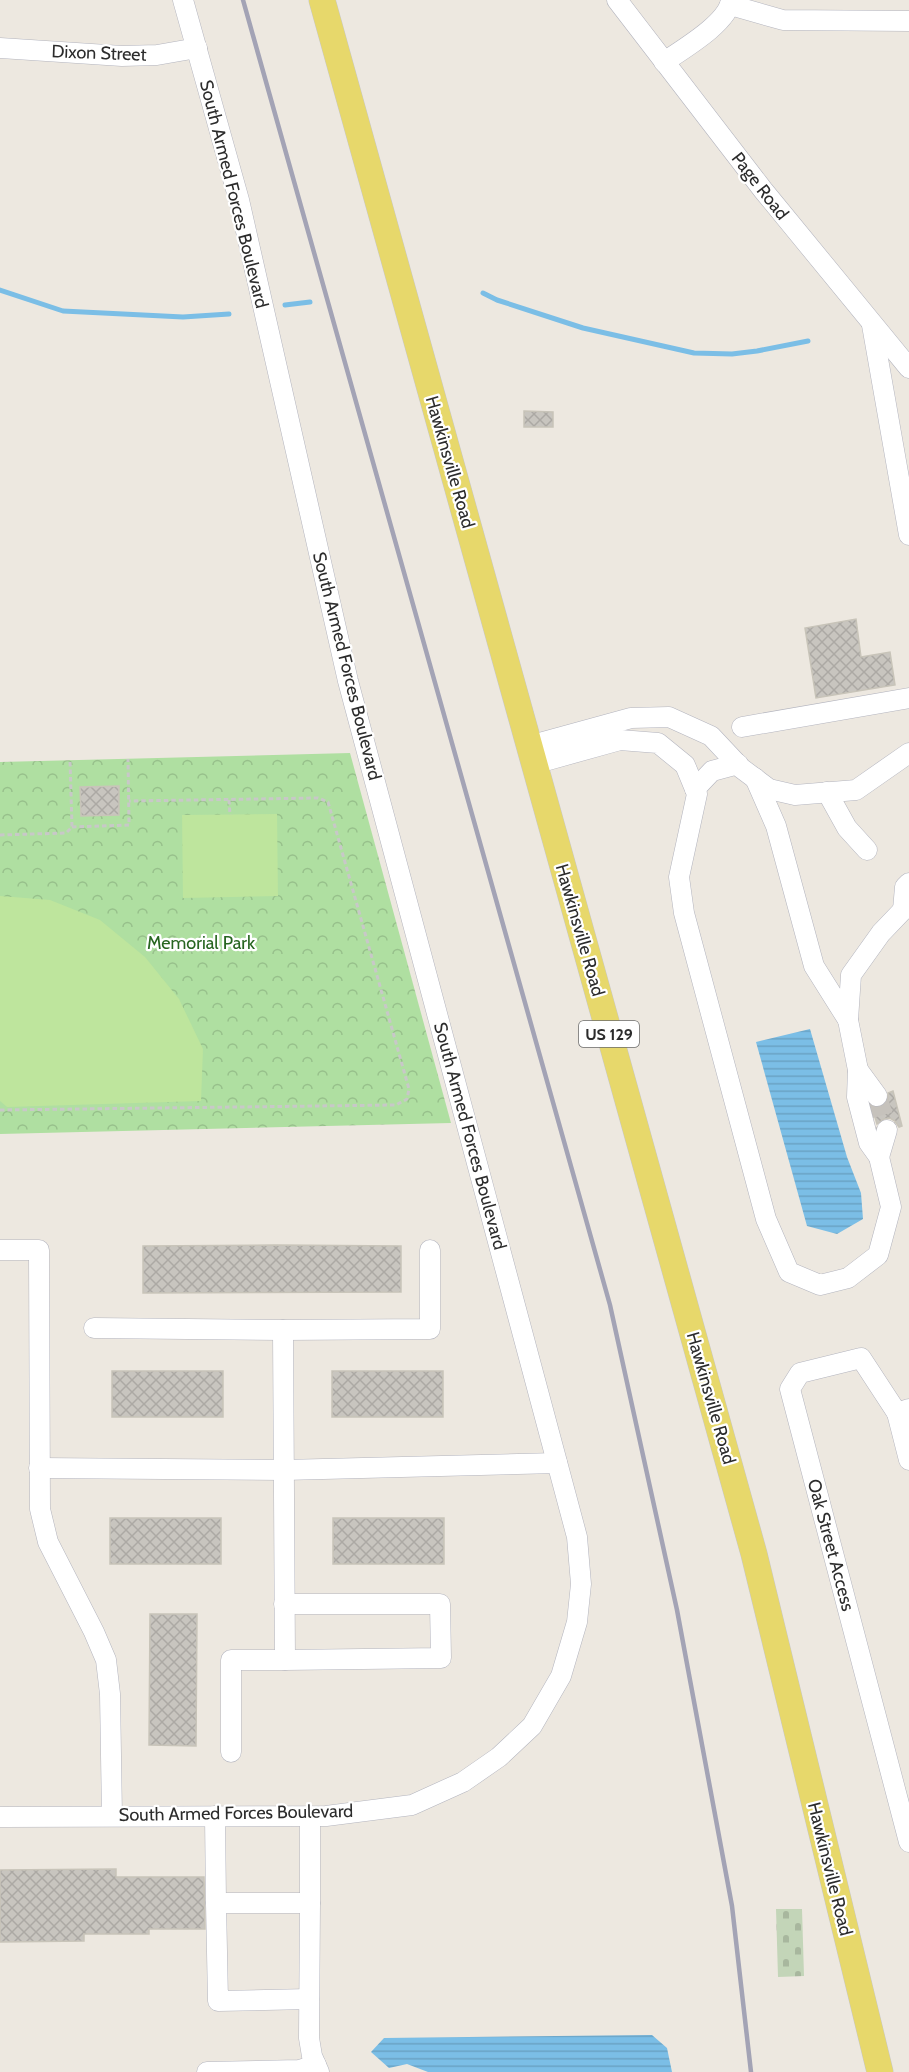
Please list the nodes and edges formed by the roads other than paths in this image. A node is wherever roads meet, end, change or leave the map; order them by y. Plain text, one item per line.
1 (183, 0) edge
2 (322, 0) edge
3 (617, 0) edge
4 (731, 2) edge
5 (909, 21) edge
6 (0, 48) edge
7 (197, 48) junction
8 (664, 62) junction
9 (872, 324) junction
10 (909, 368) edge
11 (909, 535) edge
12 (909, 698) edge
13 (742, 727) dead end
14 (532, 755) junction
15 (906, 758) edge
16 (738, 764) junction
17 (755, 778) junction
18 (695, 789) junction
19 (827, 792) junction
20 (867, 850) dead end
21 (909, 883) edge
22 (906, 909) edge
23 (848, 1020) junction
24 (858, 1070) junction
25 (877, 1096) tunnel mouth
26 (887, 1130) tunnel mouth
27 (879, 1157) junction
28 (0, 1250) edge
29 (430, 1250) dead end
30 (94, 1328) dead end
31 (283, 1330) junction
32 (903, 1411) edge
33 (909, 1460) edge
34 (557, 1463) junction
35 (39, 1468) junction
36 (284, 1470) junction
37 (284, 1604) junction
38 (285, 1660) junction
39 (231, 1752) dead end
40 (905, 1811) edge
41 (112, 1815) junction
42 (310, 1815) junction
43 (215, 1816) junction
44 (0, 1817) edge
45 (909, 1842) edge
46 (310, 1903) junction
47 (216, 1904) junction
48 (309, 1999) junction
49 (317, 2068) edge
50 (207, 2072) edge
51 (880, 2072) edge

1 - 7 street, South Armed Forces Boulevard
2 - 14 main road, Hawkinsville Road / US 129
3 - 8 street, Page Road
4 - 5 street
4 - 8 street
6 - 7 street, Dixon Street
7 - 34 street, South Armed Forces Boulevard
8 - 9 street, Page Road
9 - 10 street, Page Road
9 - 11 street
12 - 13 street
14 - 16 street
14 - 18 street
14 - 51 main road, Hawkinsville Road / US 129
15 - 19 street
16 - 17 street
16 - 18 street
17 - 19 street
17 - 23 street
18 - 27 street
19 - 20 street
21 - 22 street
22 - 23 street
23 - 24 street
24 - 25 street
24 - 27 street
26 - 27 street
28 - 35 street
29 - 31 street
30 - 31 street
31 - 36 street
32 - 33 street
32 - 40 street, Oak Street Access
34 - 36 street
34 - 42 street, South Armed Forces Boulevard
35 - 36 street
35 - 41 street
36 - 37 street
37 - 38 street
37 - 38 street
38 - 39 street
40 - 45 street, Oak Street Access
41 - 43 street, South Armed Forces Boulevard
41 - 44 street, South Armed Forces Boulevard
42 - 43 street, South Armed Forces Boulevard
42 - 46 street
43 - 47 street
46 - 47 street
46 - 48 street
47 - 48 street
48 - 49 street
49 - 50 street

